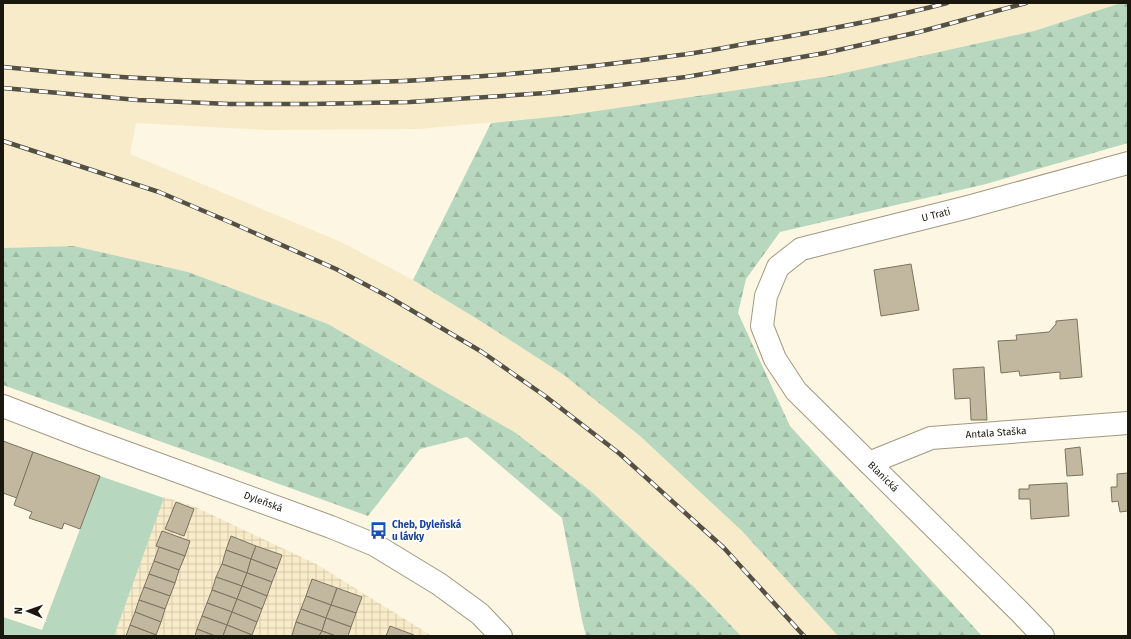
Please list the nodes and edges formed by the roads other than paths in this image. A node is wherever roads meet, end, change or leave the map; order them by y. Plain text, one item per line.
1 (1128, 163) edge
2 (766, 296) joint
3 (3, 406) edge
4 (1128, 423) edge
5 (869, 463) junction
6 (501, 636) edge
7 (1043, 636) edge

1 - 2 street, U Trati
2 - 5 street, Blanická
3 - 6 street, Dyleňská
4 - 5 street, Antala Staška
5 - 7 street, Blanická

